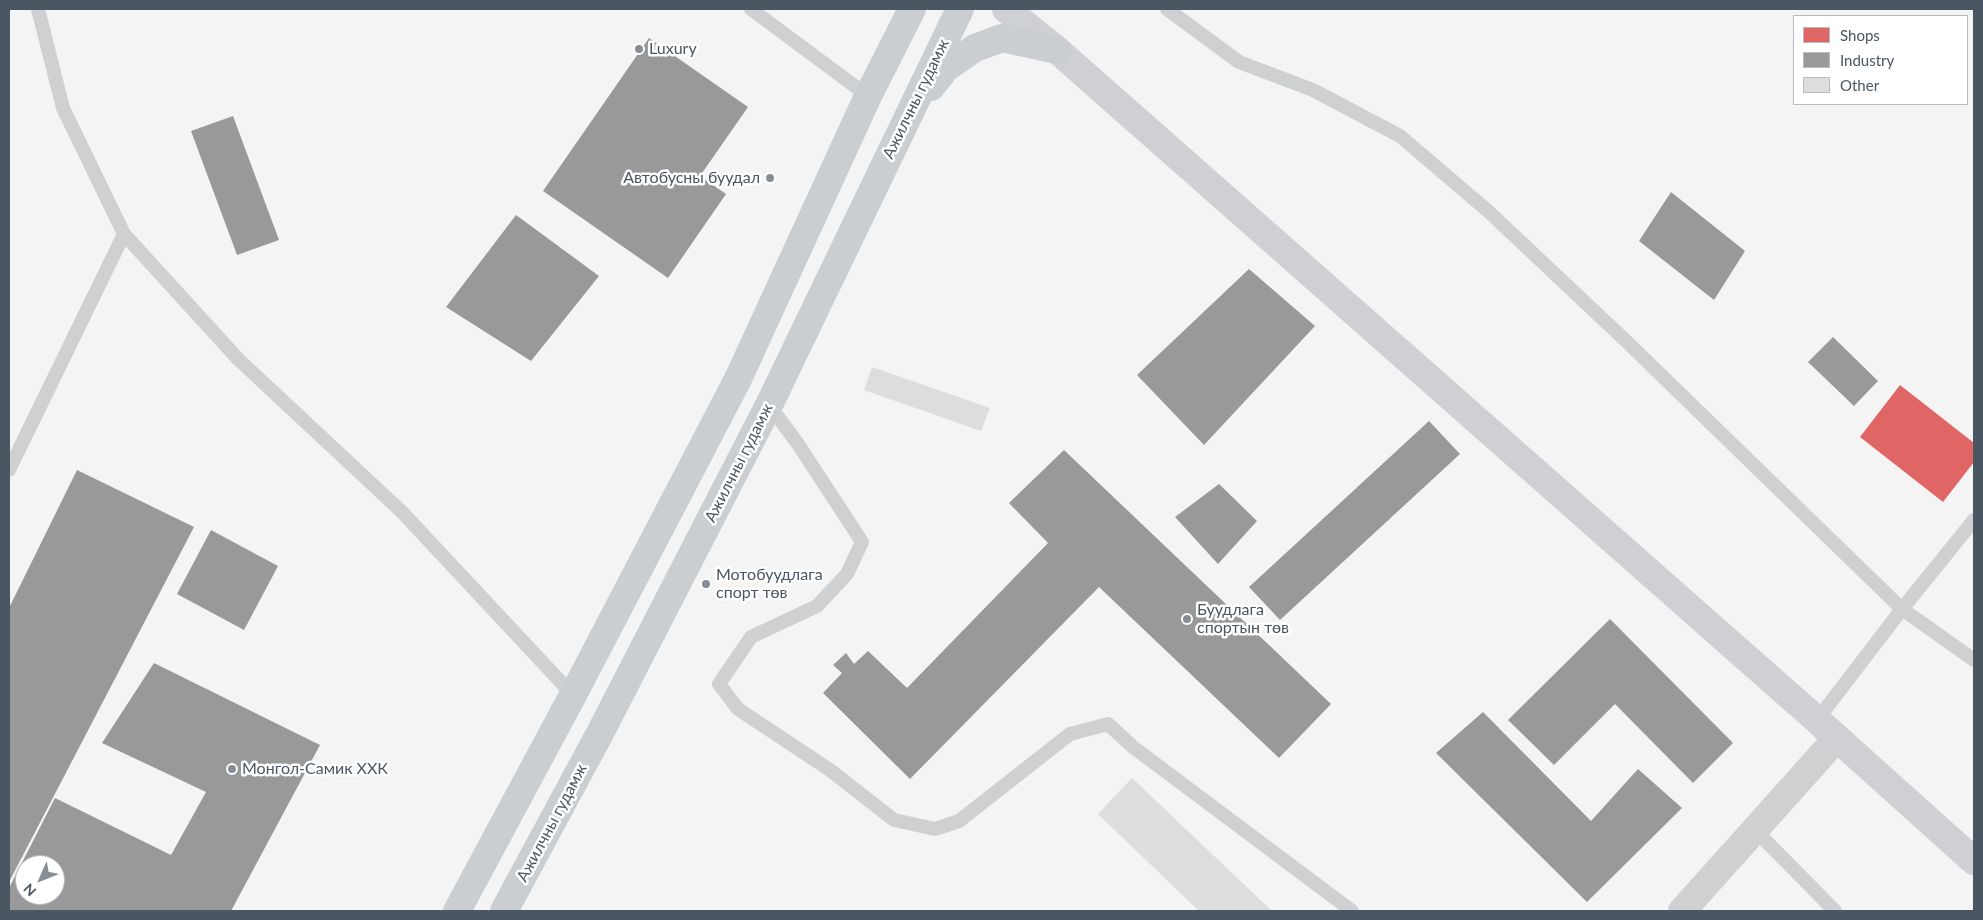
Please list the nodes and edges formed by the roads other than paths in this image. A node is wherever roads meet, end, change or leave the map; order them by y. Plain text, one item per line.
1 (38, 9) edge
2 (751, 9) edge
3 (912, 9) edge
4 (960, 9) edge
5 (1006, 9) edge
6 (1167, 9) edge
7 (1057, 50) junction
8 (868, 96) junction
9 (910, 113) junction
10 (124, 234) junction
11 (769, 405) junction
12 (9, 470) edge
13 (1974, 520) edge
14 (1902, 609) junction
15 (1974, 660) edge
16 (573, 695) junction
17 (1817, 720) junction
18 (1837, 738) junction
19 (1754, 830) junction
20 (1974, 861) edge
21 (457, 911) edge
22 (504, 911) edge
23 (1352, 911) edge
24 (1682, 911) edge
25 (1835, 911) edge

1 - 10 lane
2 - 8 lane
3 - 8 main road
4 - 9 main road, Ажилчны гудамж
5 - 7 street
6 - 14 lane
7 - 9 main road
7 - 17 street
8 - 16 main road
9 - 11 main road, Ажилчны гудамж
10 - 12 lane
10 - 16 lane
11 - 22 main road, Ажилчны гудамж
11 - 23 lane
13 - 14 lane
14 - 15 lane
14 - 17 lane
16 - 21 main road
17 - 18 street
18 - 19 street
18 - 20 street
19 - 24 street
19 - 25 lane

